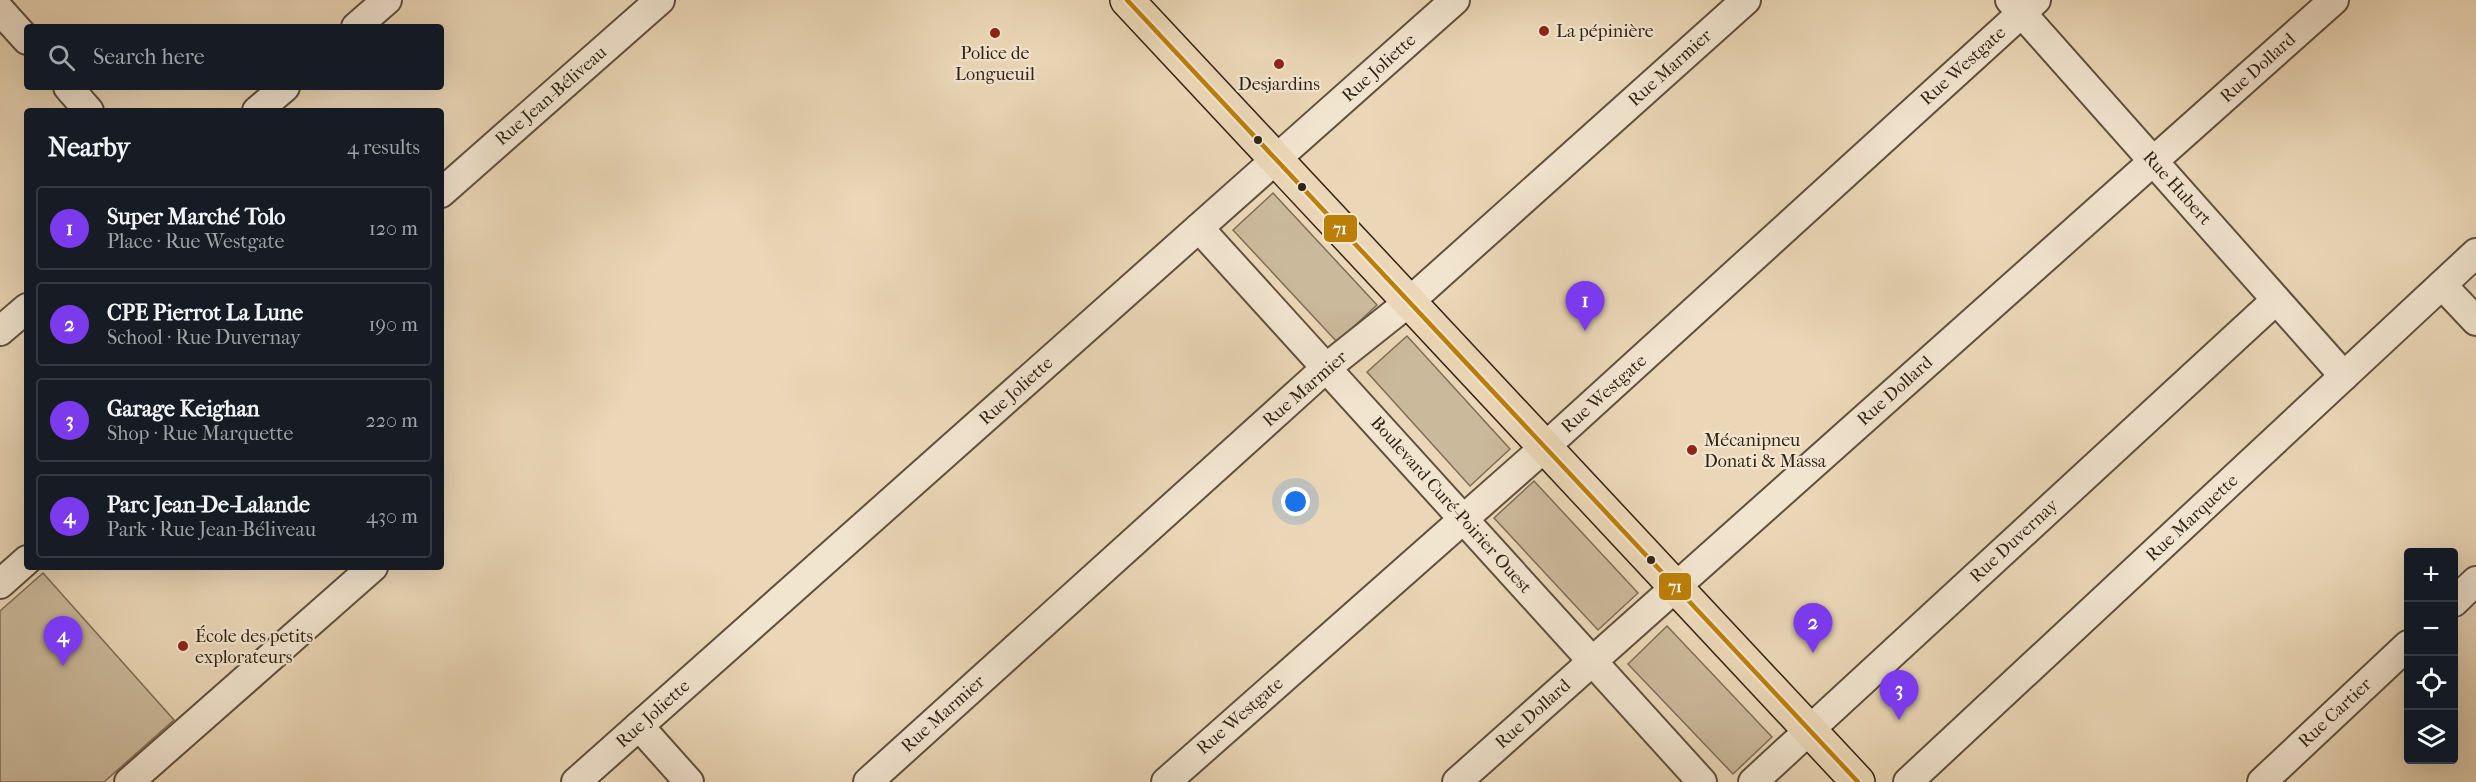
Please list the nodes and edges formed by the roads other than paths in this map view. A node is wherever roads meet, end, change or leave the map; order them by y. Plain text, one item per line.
1 (387, 0) edge
2 (660, 0) edge
3 (1127, 0) edge
4 (1455, 0) edge
5 (1746, 0) edge
6 (2334, 0) edge
7 (2023, 4) edge
8 (0, 10) edge
9 (359, 24) edge
10 (24, 37) edge
11 (71, 90) edge
12 (282, 90) edge
13 (86, 108) edge
14 (260, 108) edge
15 (1276, 160) junction
16 (2153, 161) junction
17 (444, 190) edge
18 (1199, 228) junction
19 (2476, 253) edge
20 (2442, 285) junction
21 (2276, 300) junction
22 (1409, 302) junction
23 (24, 311) edge
24 (2476, 321) edge
25 (0, 332) edge
26 (1326, 368) junction
27 (2344, 376) junction
28 (1545, 447) junction
29 (1463, 519) junction
30 (24, 563) edge
31 (370, 570) edge
32 (2476, 581) edge
33 (0, 584) edge
34 (1676, 587) junction
35 (2455, 602) edge
36 (2404, 650) edge
37 (1592, 661) junction
38 (639, 726) junction
39 (1809, 730) junction
40 (129, 782) edge
41 (576, 782) edge
42 (689, 782) edge
43 (868, 782) edge
44 (1166, 782) edge
45 (1457, 782) edge
46 (1702, 782) edge
47 (1753, 782) edge
48 (1858, 782) edge
49 (1908, 782) edge
50 (2262, 782) edge

1 - 9 street
2 - 17 street, Rue Jean-Béliveau
3 - 15 main road
4 - 15 street, Rue Joliette
5 - 22 street, Rue Marmier
6 - 16 street, Rue Dollard
7 - 16 street, Rue Hubert
7 - 28 street, Rue Westgate
8 - 10 street
11 - 13 street
12 - 14 street
15 - 18 street, Rue Joliette
15 - 22 main road
16 - 21 street, Rue Hubert
16 - 34 street, Rue Dollard
18 - 26 street, Boulevard Curé-Poirier Ouest
18 - 38 street, Rue Joliette
19 - 20 street, Rue Marquette
20 - 24 street
20 - 27 street, Rue Marquette
21 - 27 street, Rue Hubert
21 - 39 street, Rue Duvernay
22 - 26 street, Rue Marmier
22 - 28 main road
23 - 25 street
26 - 29 street, Boulevard Curé-Poirier Ouest
26 - 43 street, Rue Marmier
27 - 49 street, Rue Marquette
28 - 29 street, Rue Westgate
28 - 34 main road
29 - 37 street, Boulevard Curé-Poirier Ouest
29 - 44 street, Rue Westgate
30 - 33 street
31 - 40 street
32 - 35 street
34 - 37 street, Rue Dollard
34 - 39 main road
36 - 50 street, Rue Cartier
37 - 45 street, Rue Dollard
37 - 46 street, Boulevard Curé-Poirier Ouest
38 - 41 street, Rue Joliette
38 - 42 street
39 - 47 street, Rue Duvernay
39 - 48 main road

